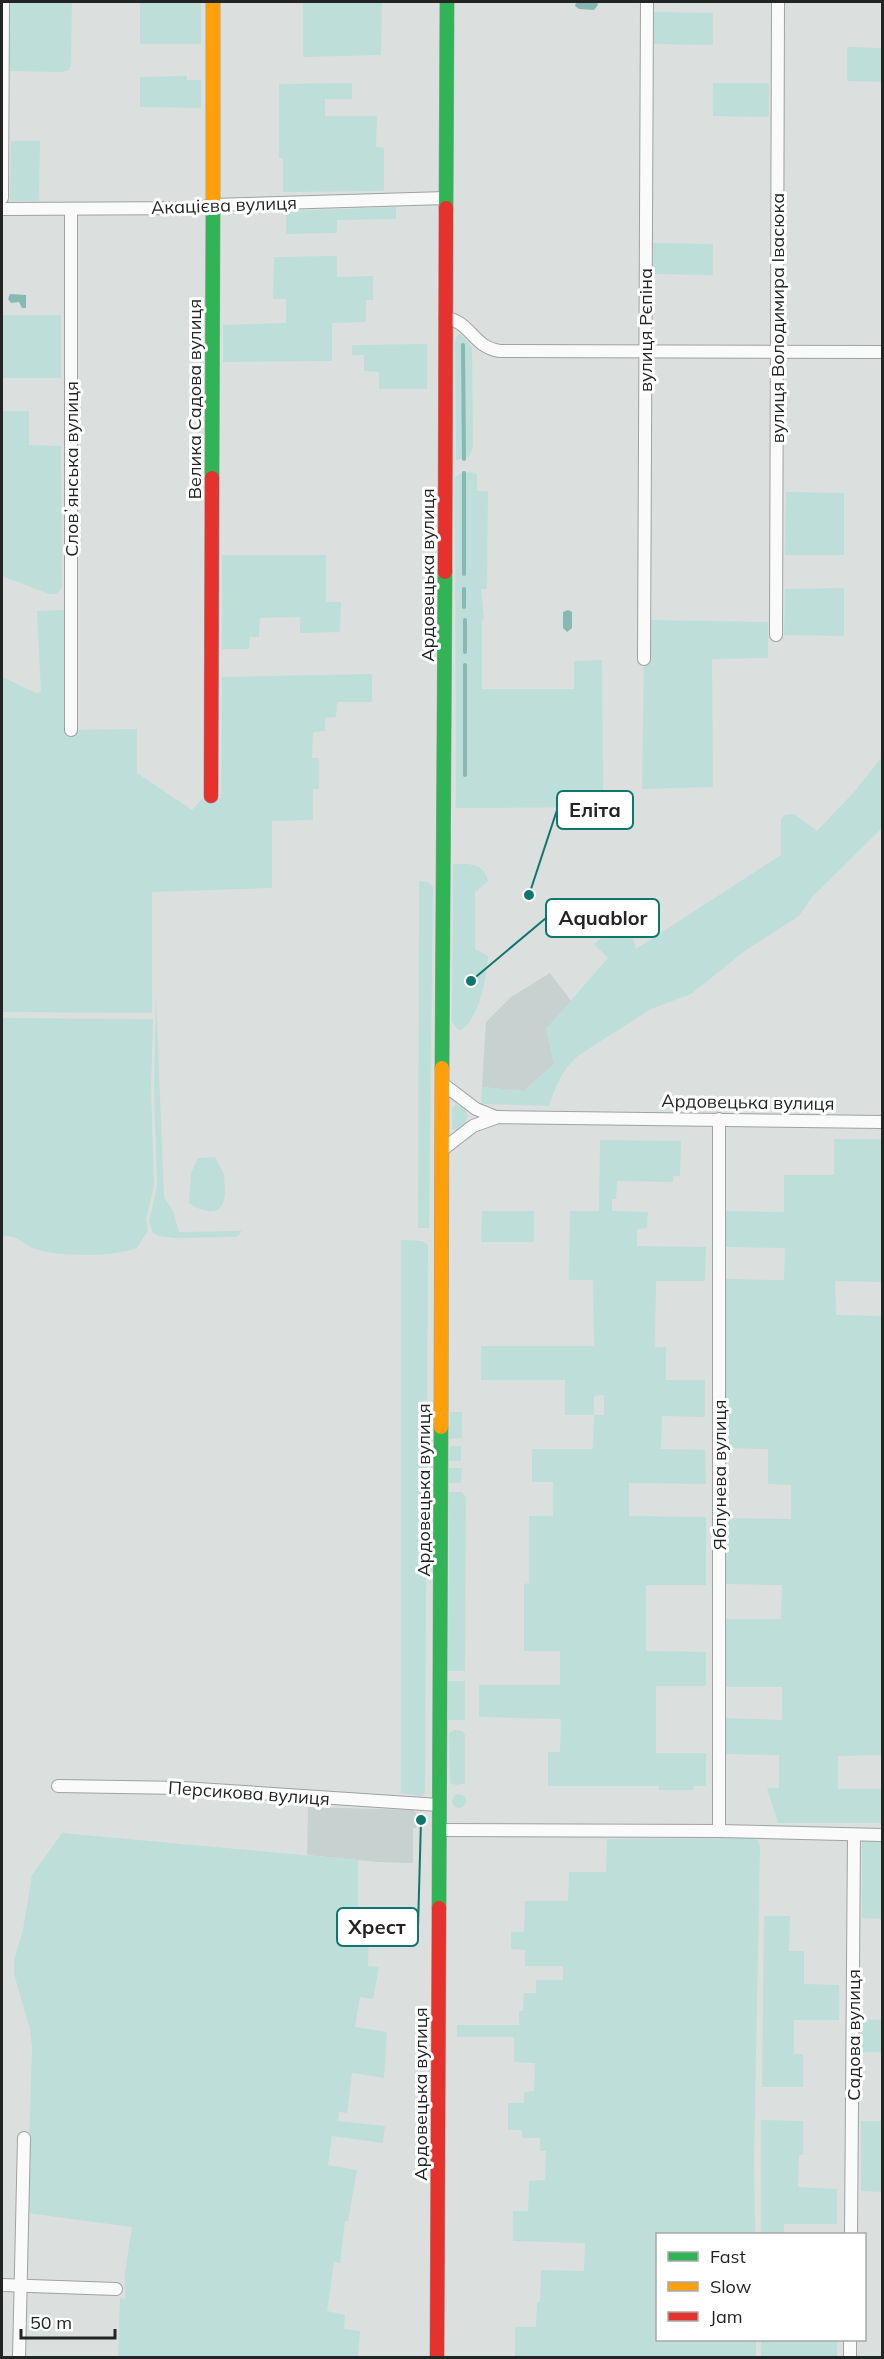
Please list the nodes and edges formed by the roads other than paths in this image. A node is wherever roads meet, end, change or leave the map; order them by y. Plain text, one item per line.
1 (3, 2) edge
2 (213, 2) edge
3 (447, 2) edge
4 (647, 2) edge
5 (778, 2) edge
6 (2, 198) edge
7 (446, 198) junction
8 (212, 205) junction
9 (2, 209) edge
10 (71, 209) junction
11 (445, 318) junction
12 (645, 351) junction
13 (778, 351) junction
14 (882, 352) edge
15 (776, 635) dead end
16 (644, 659) dead end
17 (71, 730) dead end
18 (211, 796) dead end
19 (442, 1084) junction
20 (498, 1117) junction
21 (719, 1122) junction
22 (882, 1122) edge
23 (442, 1150) junction
24 (58, 1785) dead end
25 (439, 1804) junction
26 (439, 1830) junction
27 (719, 1831) junction
28 (854, 1835) junction
29 (882, 1835) edge
30 (24, 2138) dead end
31 (851, 2233) edge
32 (2, 2285) edge
33 (20, 2286) junction
34 (116, 2289) dead end
35 (850, 2341) edge
36 (19, 2358) edge
37 (437, 2358) edge
38 (850, 2358) edge

1 - 6 street
2 - 8 main road, Велика Садова вулиця
3 - 7 main road, Ардовецька вулиця
4 - 12 street, вулиця Рєпіна
5 - 13 street, вулиця Володимира Івасюка
7 - 8 street, Акацієва вулиця
7 - 11 main road, Ардовецька вулиця
8 - 10 street, Акацієва вулиця
8 - 18 main road, Велика Садова вулиця
9 - 10 street, Акацієва вулиця
10 - 17 street, Словʼянська вулиця
11 - 12 street
11 - 19 main road, Ардовецька вулиця
12 - 13 street
12 - 16 street, вулиця Рєпіна
13 - 14 street
13 - 15 street, вулиця Володимира Івасюка
19 - 20 street
19 - 23 main road, Ардовецька вулиця
20 - 21 street, Ардовецька вулиця
20 - 23 street, Ардовецька вулиця
21 - 22 street, Ардовецька вулиця
21 - 27 street, Яблунева вулиця
23 - 25 main road, Ардовецька вулиця
24 - 25 street, Персикова вулиця
25 - 26 main road, Ардовецька вулиця
26 - 27 street
26 - 37 main road, Ардовецька вулиця
27 - 28 street
28 - 29 street
28 - 31 street, Садова вулиця
30 - 33 street
32 - 33 street
33 - 34 street
33 - 36 street
35 - 38 street

